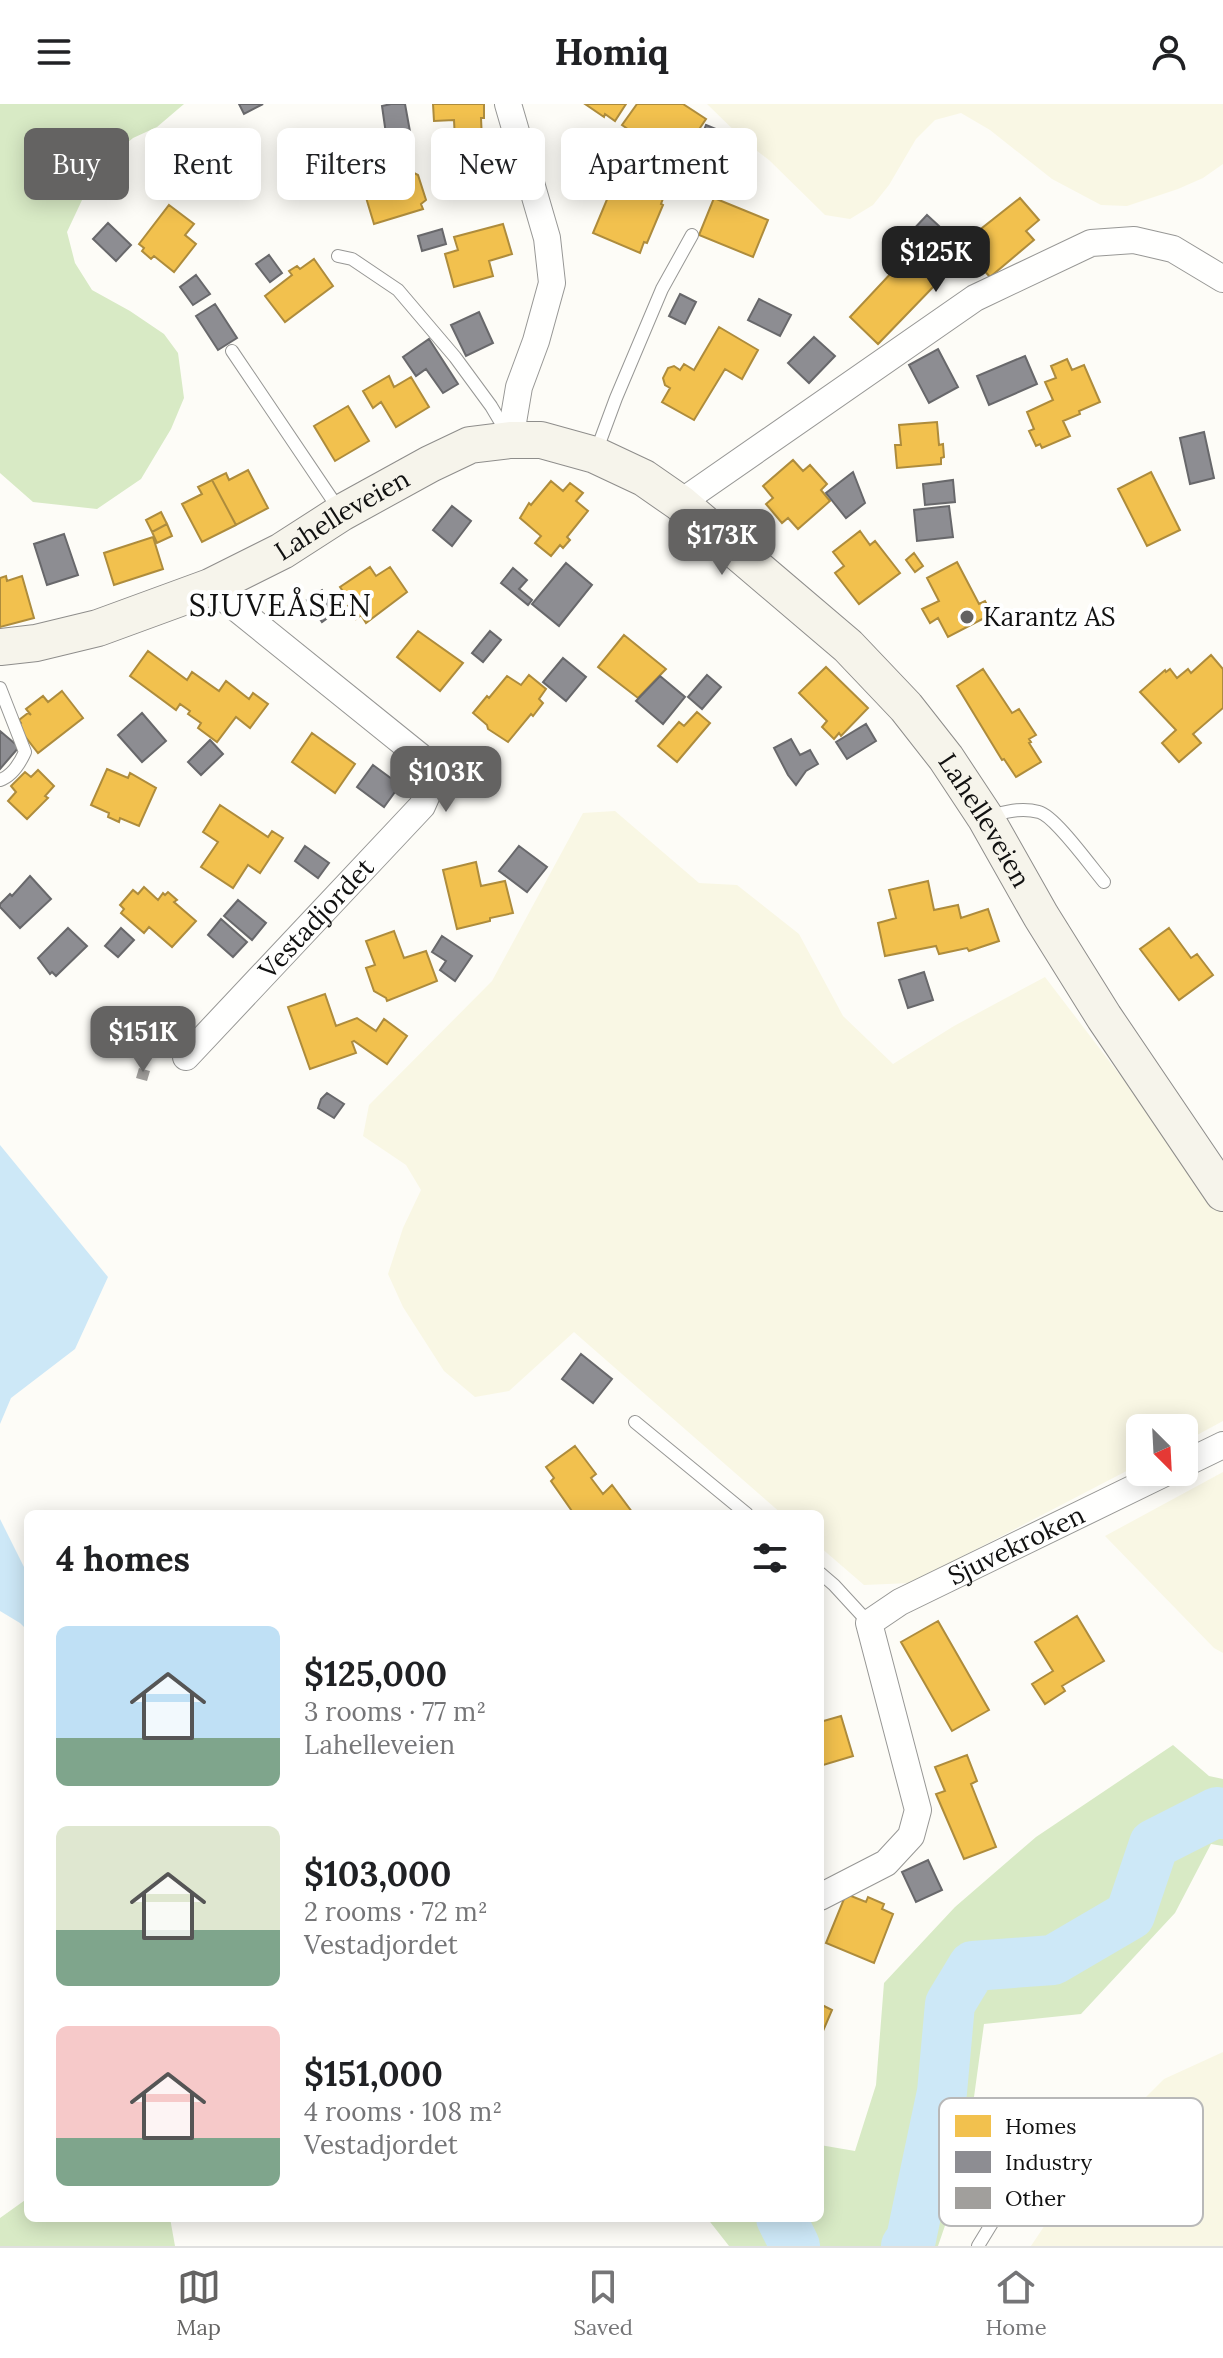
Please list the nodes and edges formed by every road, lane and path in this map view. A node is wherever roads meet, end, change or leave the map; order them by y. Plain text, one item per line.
1 (508, 104) edge
2 (692, 235) dead end
3 (338, 256) dead end
4 (1223, 279) edge
5 (232, 351) dead end
6 (510, 440) junction
7 (595, 455) junction
8 (680, 503) junction
9 (341, 513) junction
10 (210, 587) junction
11 (0, 647) edge
12 (0, 688) edge
13 (0, 780) edge
14 (985, 817) junction
15 (1104, 882) dead end
16 (186, 1057) dead end
17 (1223, 1193) edge
18 (635, 1422) dead end
19 (1223, 1445) edge
20 (1198, 1457) edge
21 (1138, 1486) edge
22 (742, 1510) edge
23 (824, 1576) edge
24 (869, 1623) junction
25 (824, 1895) edge
26 (990, 2226) edge
27 (978, 2246) edge

1 - 6 street
2 - 7 lane
3 - 6 lane
4 - 8 street
5 - 9 lane
6 - 7 street, Lahelleveien
6 - 9 street, Lahelleveien
7 - 8 street, Lahelleveien
8 - 14 street, Lahelleveien
9 - 10 street, Lahelleveien
10 - 11 street, Lahelleveien
10 - 16 street, Vestadjordet
12 - 13 lane
14 - 15 lane
14 - 17 street, Lahelleveien
18 - 22 lane
19 - 20 street
21 - 24 street, Sjuvekroken
23 - 24 lane
24 - 25 street
26 - 27 lane

